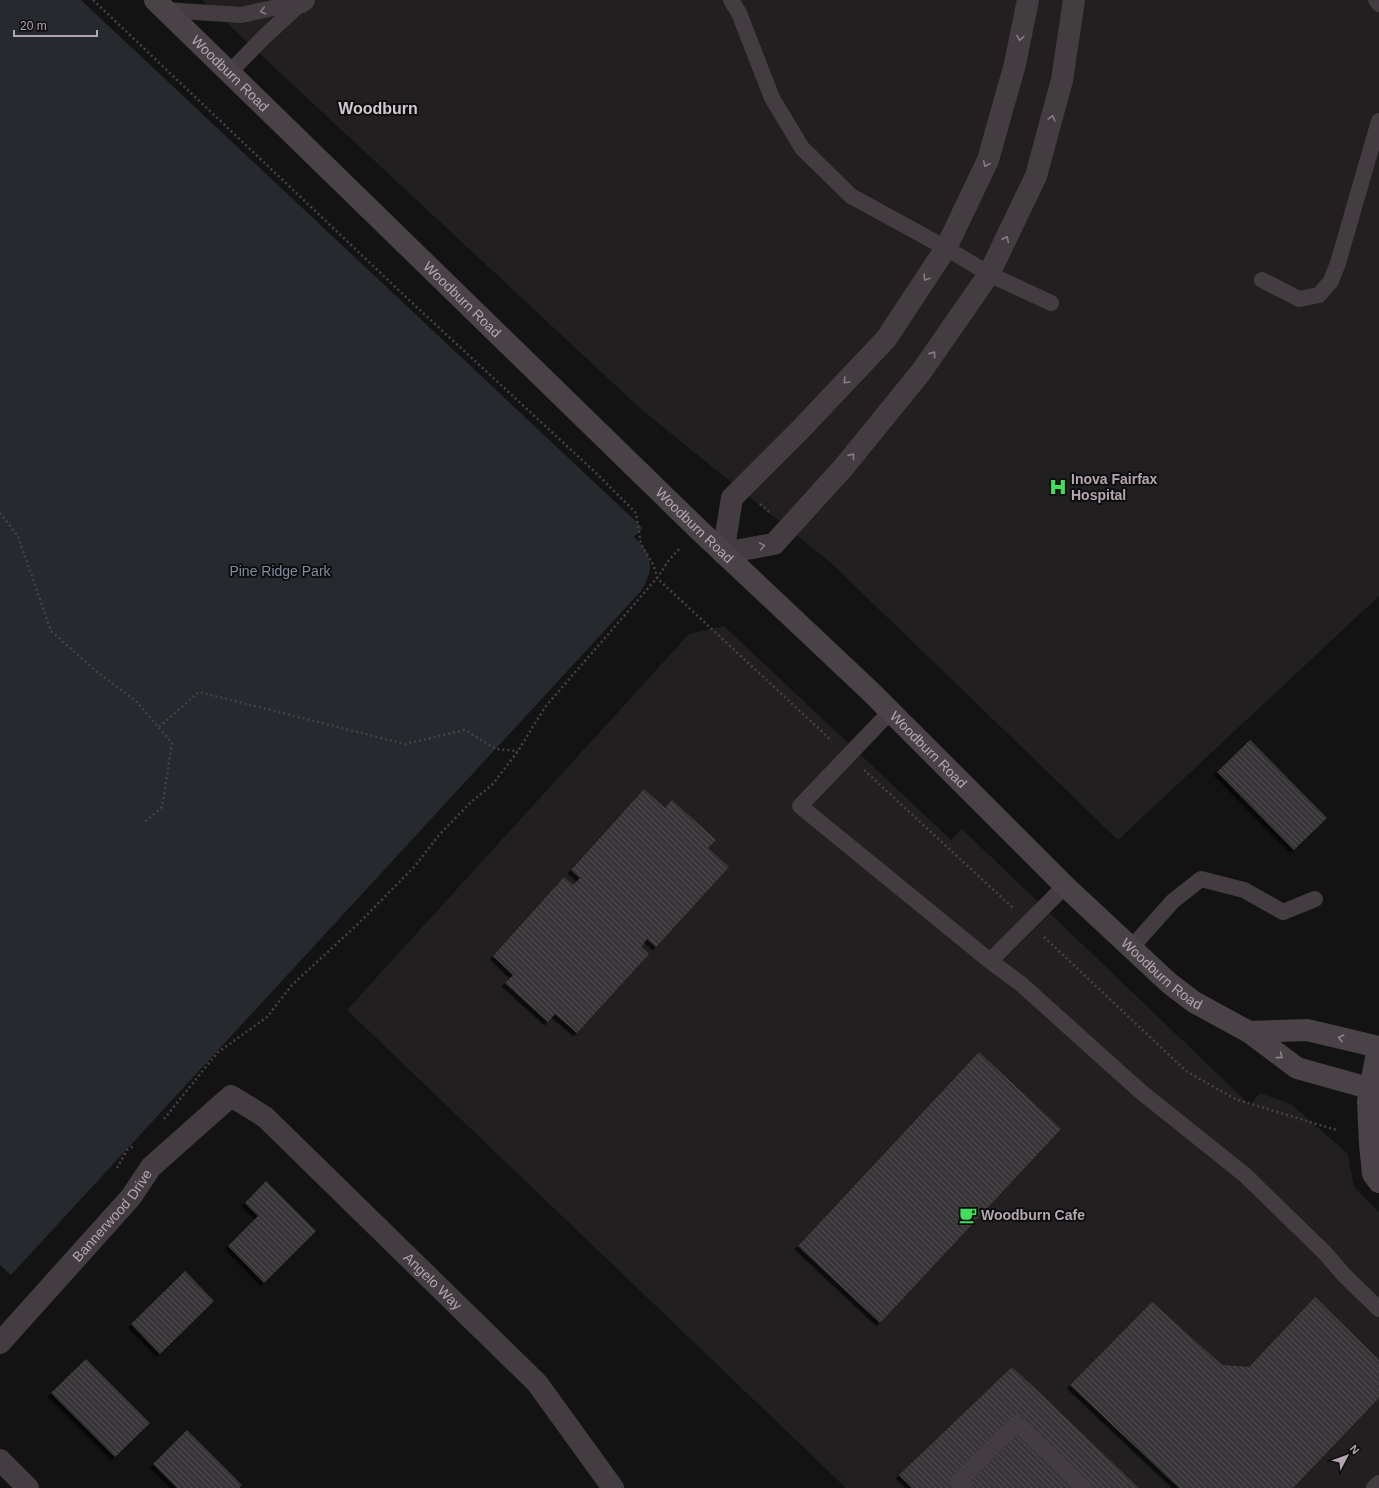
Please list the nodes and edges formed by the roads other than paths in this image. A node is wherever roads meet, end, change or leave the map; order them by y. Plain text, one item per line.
1 (731, 0) edge
2 (1028, 0) edge
3 (1074, 0) edge
4 (1376, 0) edge
5 (303, 1) edge
6 (1379, 4) edge
7 (160, 5) edge
8 (229, 73) junction
9 (1379, 121) edge
10 (946, 248) junction
11 (989, 274) junction
12 (1262, 280) dead end
13 (1051, 303) dead end
14 (723, 553) junction
15 (890, 712) junction
16 (1065, 886) junction
17 (1315, 899) dead end
18 (1131, 948) junction
19 (990, 961) junction
20 (1249, 1032) junction
21 (1378, 1047) edge
22 (1375, 1090) edge
23 (231, 1096) joint
24 (1379, 1182) edge
25 (1379, 1309) edge
26 (0, 1343) edge
27 (0, 1460) edge
28 (1379, 1483) edge
29 (28, 1488) edge
30 (613, 1488) edge
31 (965, 1488) edge
32 (1084, 1488) edge
33 (1374, 1488) edge

1 - 10 lane
2 -> 10 street
11 -> 3 street
4 - 6 lane
5 -> 7 lane
5 - 8 lane
7 - 8 street, Woodburn Road
8 - 14 street, Woodburn Road
9 - 12 lane
10 - 11 lane
10 -> 14 street
11 - 13 lane
14 -> 11 street
14 - 15 street, Woodburn Road
15 - 16 street, Woodburn Road
15 - 19 lane
16 - 18 street, Woodburn Road
16 - 19 lane
17 - 18 lane
18 - 20 street, Woodburn Road
19 - 25 lane
21 -> 20 street
20 -> 22 street, Woodburn Road
21 - 22 street
22 - 24 street
23 - 26 street, Bannerwood Drive
23 - 30 street, Angelo Way
27 - 29 street
28 - 33 lane
31 - 32 lane

